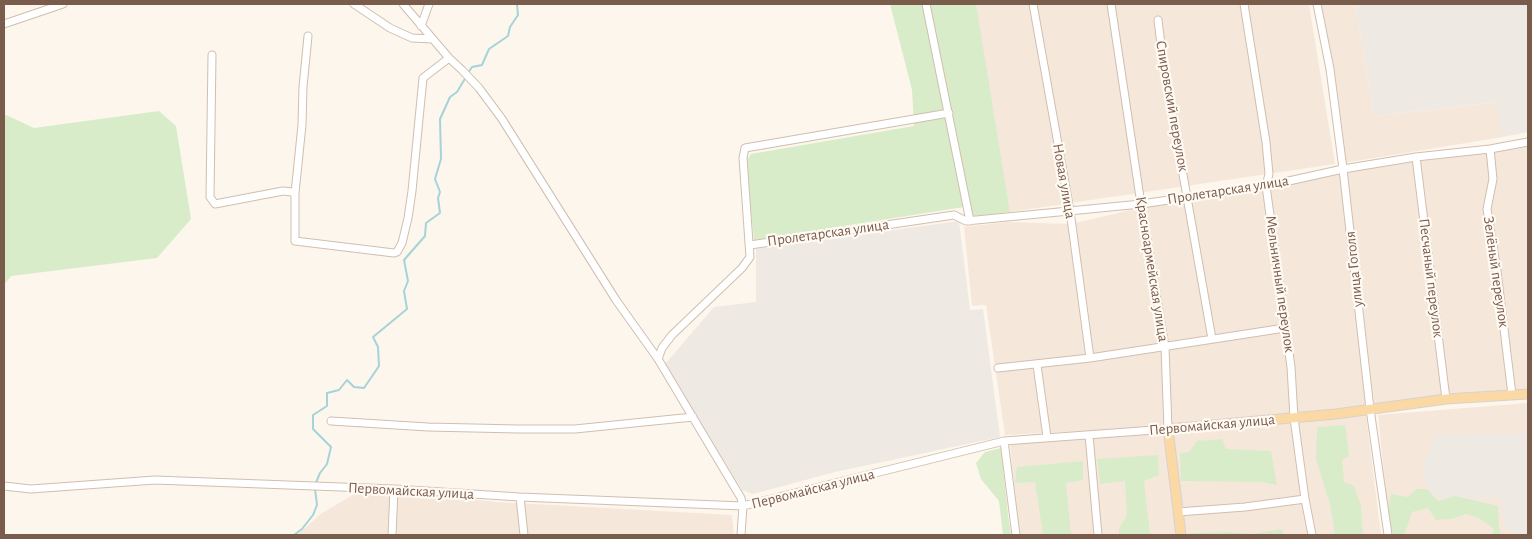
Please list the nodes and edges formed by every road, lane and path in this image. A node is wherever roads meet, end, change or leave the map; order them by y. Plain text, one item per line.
1 (63, 4) edge
2 (354, 4) edge
3 (403, 4) edge
4 (429, 4) edge
5 (926, 4) edge
6 (1033, 4) edge
7 (1111, 4) edge
8 (1244, 4) edge
9 (1317, 4) edge
10 (1158, 20) dead end
11 (4, 24) edge
12 (421, 26) junction
13 (308, 36) dead end
14 (432, 38) junction
15 (212, 55) dead end
16 (449, 58) junction
17 (949, 113) junction
18 (1528, 142) edge
19 (1490, 149) junction
20 (1416, 158) junction
21 (1343, 169) junction
22 (1266, 186) junction
23 (295, 193) junction
24 (1187, 198) junction
25 (1141, 204) junction
26 (1070, 211) junction
27 (970, 221) junction
28 (750, 245) junction
29 (1285, 328) junction
30 (1212, 339) junction
31 (1165, 347) junction
32 (1090, 358) junction
33 (658, 359) junction
34 (1037, 364) junction
35 (998, 368) dead end
36 (1528, 394) edge
37 (1512, 395) junction
38 (1446, 399) junction
39 (1370, 409) junction
40 (693, 417) junction
41 (1294, 418) junction
42 (331, 421) dead end
43 (1168, 429) junction
44 (1090, 435) junction
45 (1047, 437) junction
46 (1004, 441) junction
47 (4, 486) edge
48 (394, 489) junction
49 (520, 497) junction
50 (1305, 499) junction
51 (743, 506) junction
52 (1178, 512) junction
53 (392, 535) edge
54 (524, 535) edge
55 (741, 535) edge
56 (1016, 535) edge
57 (1098, 535) edge
58 (1181, 535) edge
59 (1312, 535) edge
60 (1388, 535) edge

1 - 11 street
2 - 14 street
3 - 12 street
4 - 12 street
5 - 17 street
6 - 26 street, Новая улица
7 - 25 street, Красноармейская улица
8 - 22 street, Мельничный переулок
9 - 21 street, улица Гоголя
10 - 24 street, Спировский переулок
12 - 14 street
13 - 23 street
14 - 16 street
15 - 23 street
16 - 23 street
16 - 33 street
17 - 27 street
17 - 28 street
18 - 19 street, Пролетарская улица
19 - 20 street, Пролетарская улица
19 - 37 street, Зелёный переулок
20 - 21 street, Пролетарская улица
20 - 38 street, Песчаный переулок
21 - 22 street, Пролетарская улица
21 - 39 street, улица Гоголя
22 - 24 street, Пролетарская улица
22 - 29 street, Мельничный переулок
24 - 25 street, Пролетарская улица
24 - 30 street, Спировский переулок
25 - 26 street, Пролетарская улица
25 - 31 street, Красноармейская улица
26 - 27 street, Пролетарская улица
26 - 32 street, Новая улица
27 - 28 street, Пролетарская улица
28 - 33 street
29 - 30 street
29 - 41 street, Мельничный переулок
30 - 31 street
31 - 32 street
31 - 43 street, Красноармейская улица
32 - 34 street
33 - 40 street
34 - 35 street
34 - 45 street
36 - 37 main road, Первомайская улица
37 - 38 main road, Первомайская улица
38 - 39 main road, Первомайская улица
39 - 41 main road, Первомайская улица
39 - 60 street, улица Гоголя
40 - 42 street
40 - 51 street
41 - 43 main road, Первомайская улица
41 - 50 street, Мельничный переулок
43 - 44 street, Первомайская улица
43 - 52 main road, Красноармейская улица
44 - 45 street, Первомайская улица
44 - 57 street
45 - 46 street, Первомайская улица
46 - 51 street, Первомайская улица
46 - 56 street
47 - 48 street, Первомайская улица
48 - 49 street, Первомайская улица
48 - 53 street
49 - 51 street, Первомайская улица
49 - 54 street
50 - 52 street
50 - 59 street, Мельничный переулок
51 - 55 street
52 - 58 main road, Красноармейская улица

